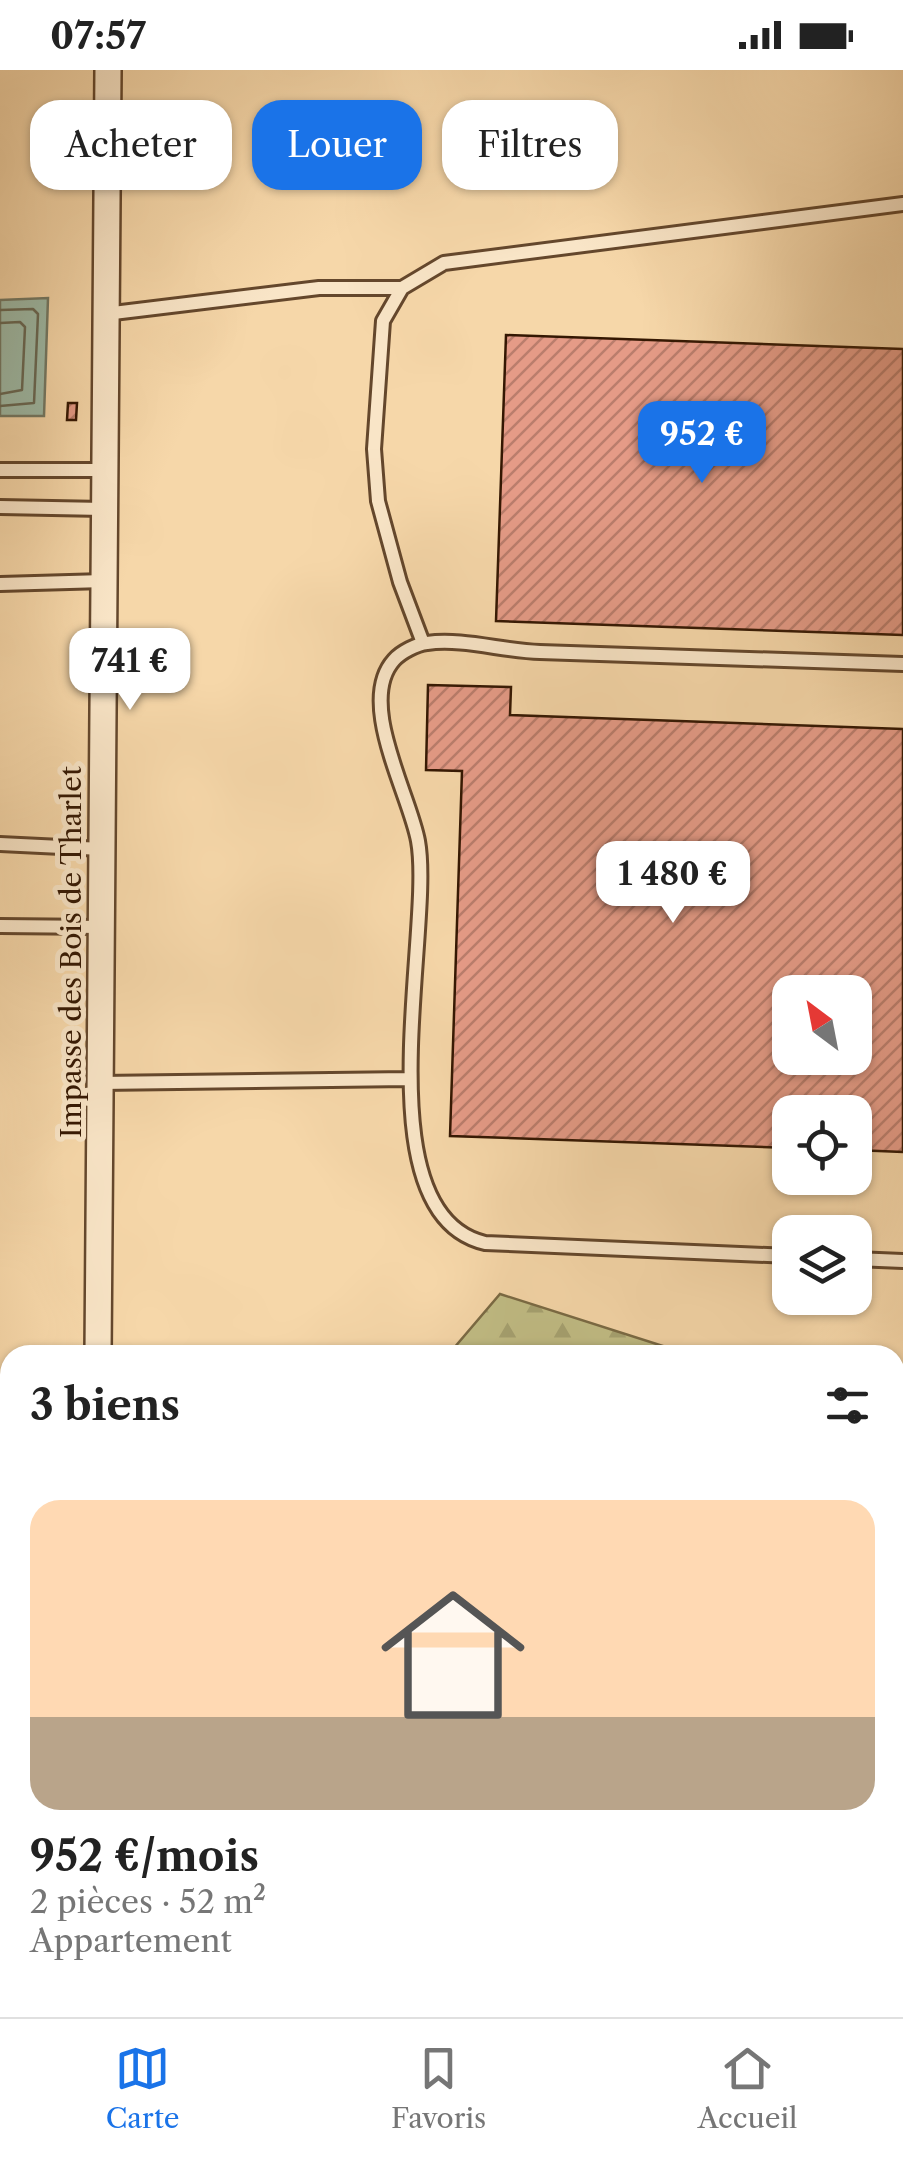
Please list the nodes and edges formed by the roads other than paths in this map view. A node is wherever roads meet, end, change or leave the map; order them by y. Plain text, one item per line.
1 (108, 70) edge
2 (903, 204) edge
3 (402, 288) junction
4 (105, 314) junction
5 (0, 470) edge
6 (104, 470) junction
7 (0, 507) edge
8 (104, 509) junction
9 (104, 581) junction
10 (0, 584) edge
11 (423, 643) junction
12 (903, 664) edge
13 (0, 844) edge
14 (102, 849) junction
15 (0, 926) edge
16 (102, 926) junction
17 (408, 1078) junction
18 (100, 1083) junction
19 (772, 1255) edge
20 (872, 1259) edge
21 (903, 1260) edge
22 (98, 1345) edge

1 - 4 street, Impasse des Bois de Tharlet
2 - 3 lane
3 - 4 lane
3 - 11 lane
4 - 6 street, Impasse des Bois de Tharlet
5 - 6 lane
6 - 8 street, Impasse des Bois de Tharlet
7 - 8 lane
8 - 9 street, Impasse des Bois de Tharlet
9 - 10 lane
9 - 14 street, Impasse des Bois de Tharlet
11 - 12 lane
11 - 17 lane
13 - 14 lane
14 - 16 street, Impasse des Bois de Tharlet
15 - 16 lane
16 - 18 street, Impasse des Bois de Tharlet
17 - 18 lane
17 - 19 lane
18 - 22 street, Impasse des Bois de Tharlet
20 - 21 lane

